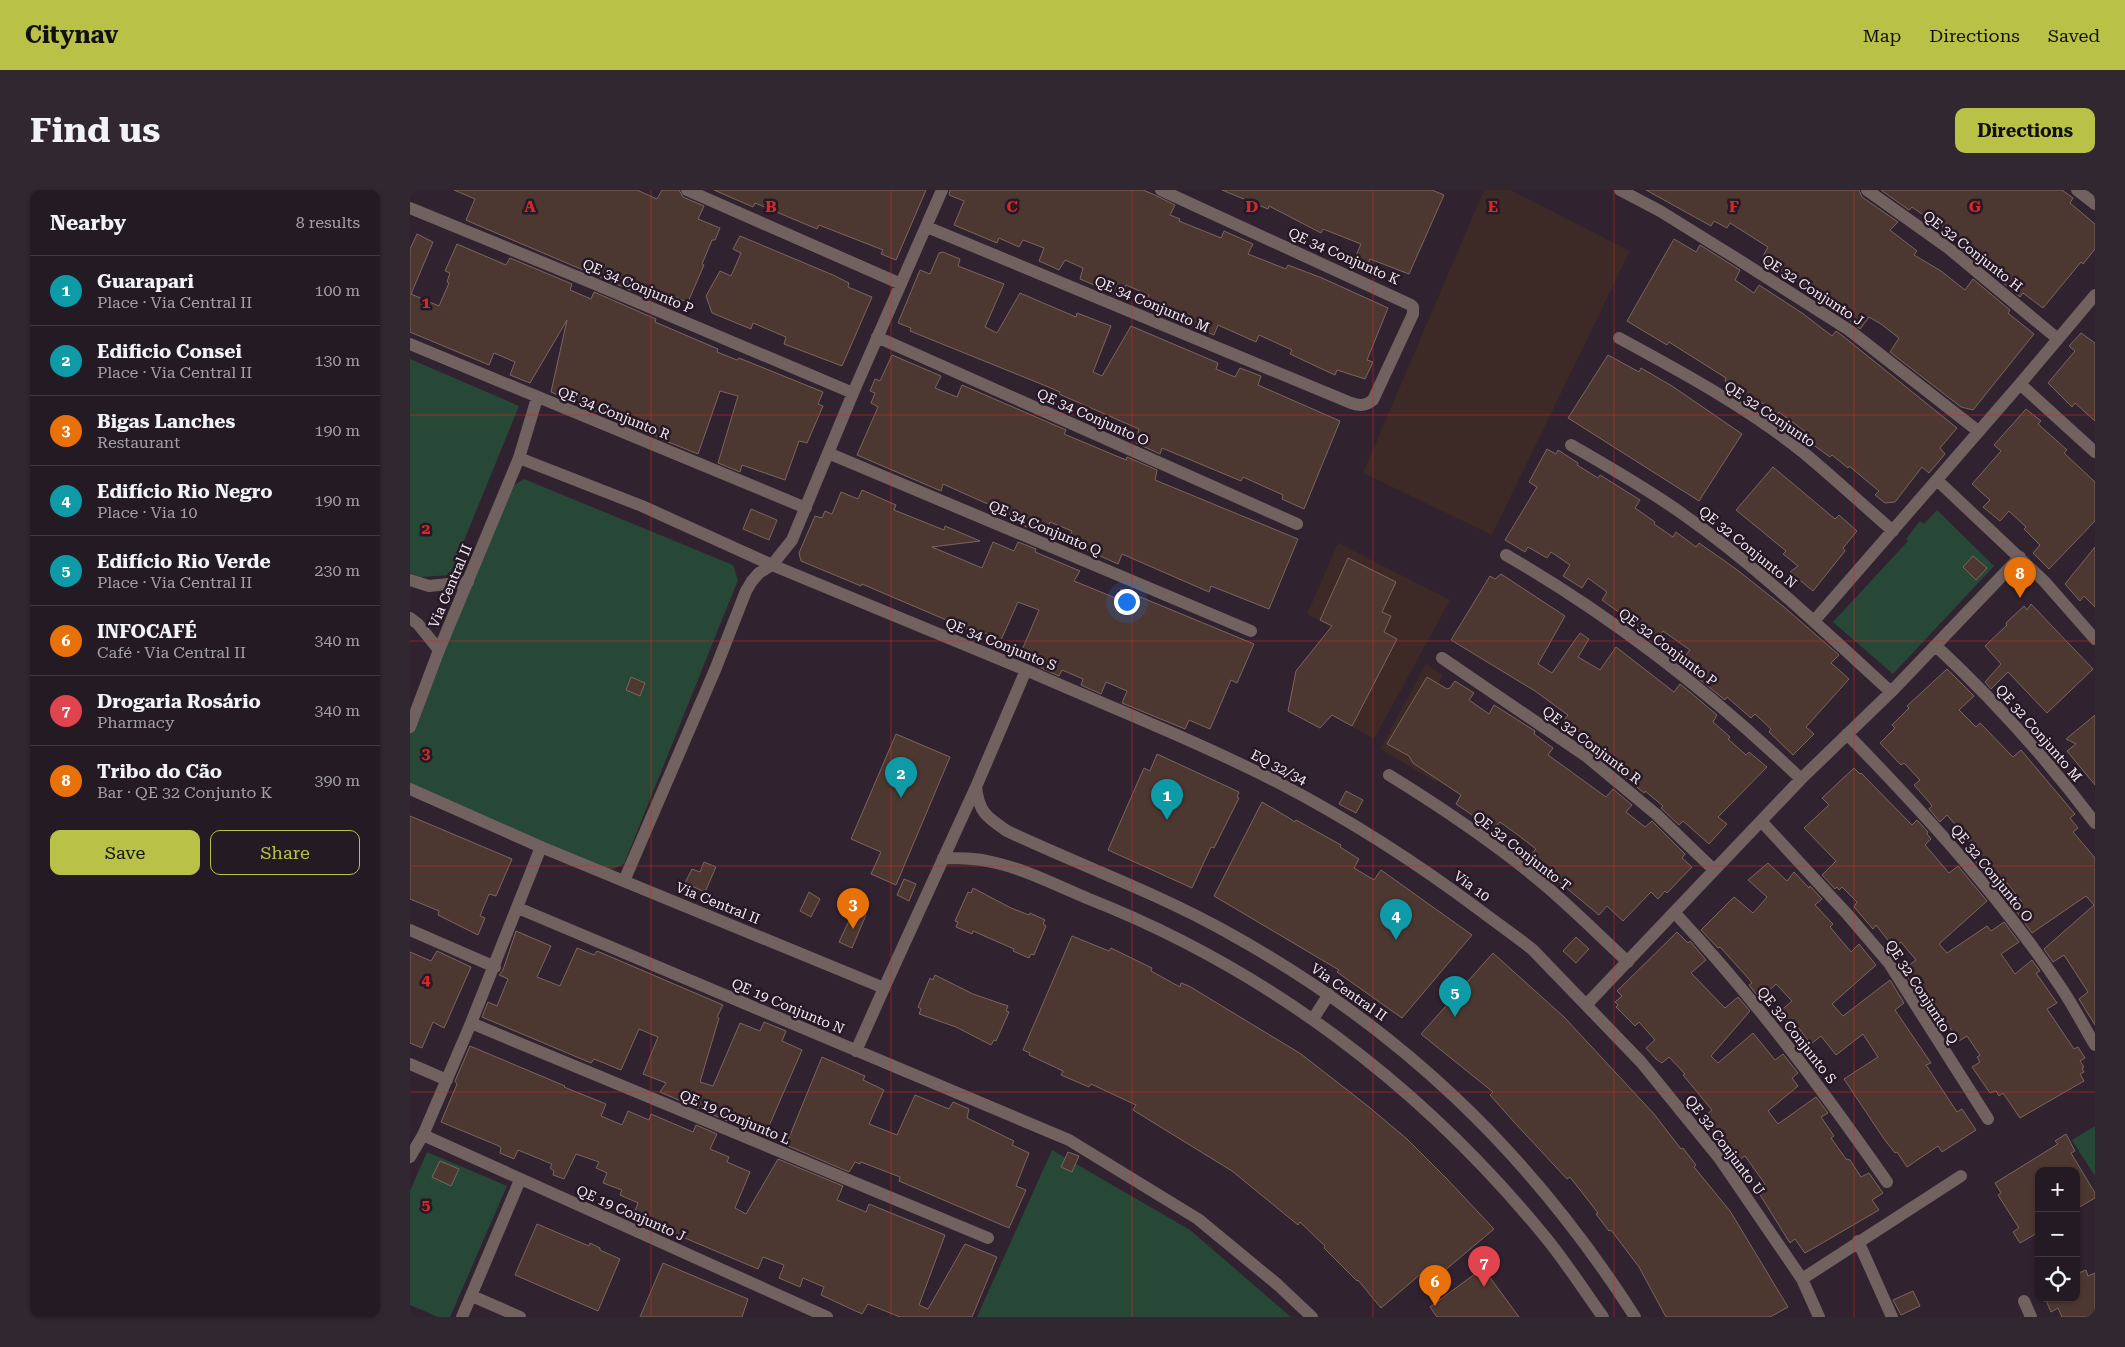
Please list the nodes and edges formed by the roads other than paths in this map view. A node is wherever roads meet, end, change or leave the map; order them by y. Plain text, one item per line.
1 (687, 190) edge
2 (942, 190) edge
3 (1160, 190) edge
4 (1620, 190) edge
5 (1867, 190) edge
6 (2077, 190) edge
7 (2095, 204) edge
8 (410, 208) edge
9 (926, 227) junction
10 (901, 284) junction
11 (2095, 295) edge
12 (877, 337) junction
13 (1619, 338) dead end
14 (2058, 339) junction
15 (410, 344) edge
16 (2020, 384) junction
17 (853, 393) junction
18 (537, 398) junction
19 (1366, 405) joint
20 (1978, 431) junction
21 (1571, 444) dead end
22 (2095, 452) edge
23 (828, 453) junction
24 (519, 458) junction
25 (1937, 480) junction
26 (806, 508) junction
27 (1297, 524) dead end
28 (1893, 531) junction
29 (1506, 555) dead end
30 (2020, 557) junction
31 (772, 565) junction
32 (410, 580) edge
33 (468, 582) junction
34 (410, 618) edge
35 (1814, 621) junction
36 (1251, 631) dead end
37 (2095, 639) edge
38 (1936, 646) junction
39 (439, 650) junction
40 (1442, 658) dead end
41 (1026, 670) junction
42 (1891, 692) junction
43 (410, 727) edge
44 (1847, 734) junction
45 (1217, 754) joint
46 (1389, 775) dead end
47 (1801, 779) junction
48 (976, 788) junction
49 (410, 789) edge
50 (1326, 809) joint
51 (1762, 822) junction
52 (2095, 822) edge
53 (541, 847) junction
54 (943, 858) junction
55 (1714, 870) junction
56 (624, 880) junction
57 (518, 908) junction
58 (1675, 913) junction
59 (410, 930) edge
60 (1628, 962) junction
61 (495, 967) junction
62 (884, 988) junction
63 (1329, 994) junction
64 (1586, 1005) junction
65 (1313, 1019) junction
66 (471, 1023) junction
67 (2095, 1045) edge
68 (856, 1051) junction
69 (410, 1064) edge
70 (447, 1080) junction
71 (1988, 1120) dead end
72 (423, 1135) junction
73 (410, 1157) edge
74 (1961, 1176) dead end
75 (520, 1180) junction
76 (1886, 1182) dead end
77 (988, 1238) dead end
78 (1858, 1241) junction
79 (1802, 1280) junction
80 (472, 1296) junction
81 (2024, 1301) dead end
82 (462, 1317) edge
83 (520, 1317) edge
84 (828, 1317) edge
85 (1312, 1317) edge
86 (1603, 1317) edge
87 (1635, 1317) edge
88 (1819, 1317) edge
89 (1892, 1317) edge
90 (2031, 1317) edge

1 - 10 street
2 - 9 street
3 - 19 street, QE 34 Conjunto K
4 - 20 street, QE 32 Conjunto J
5 - 14 street, QE 32 Conjunto H
6 - 7 street
8 - 17 street, QE 34 Conjunto P
9 - 10 street
9 - 19 street, QE 34 Conjunto M
10 - 12 street
11 - 14 street
12 - 17 street
12 - 27 street, QE 34 Conjunto O
13 - 28 street, QE 32 Conjunto
14 - 16 street
15 - 18 street, QE 34 Conjunto R
16 - 20 street
16 - 22 street
17 - 23 street
18 - 24 street, Via Central II
18 - 26 street, QE 34 Conjunto R
20 - 25 street
21 - 35 street, QE 32 Conjunto N
23 - 26 street
23 - 36 street, QE 34 Conjunto Q
24 - 31 street
24 - 33 street, Via Central II
25 - 28 street
25 - 30 street
26 - 31 street
28 - 35 street
29 - 47 street, QE 32 Conjunto P
30 - 37 street
30 - 38 street
31 - 41 street, QE 34 Conjunto S
31 - 56 street
32 - 33 street
33 - 39 street, Via Central II
34 - 39 street
35 - 42 street, QE 32 Conjunto N
38 - 42 street
38 - 52 street, QE 32 Conjunto M
39 - 43 street, Via Central II
40 - 55 street, QE 32 Conjunto R
41 - 45 street, QE 34 Conjunto S
41 - 48 street
42 - 44 street
44 - 47 street
44 - 67 street, QE 32 Conjunto O
45 - 50 street, EQ 32/34
46 - 60 street, QE 32 Conjunto T
47 - 51 street
48 - 54 street
48 - 63 street, Via Central II
49 - 53 street, Via Central II
50 - 64 street, Via 10
51 - 55 street
51 - 71 street, QE 32 Conjunto Q
53 - 56 street, Via Central II
53 - 57 street
54 - 62 street
54 - 65 street
55 - 58 street
56 - 62 street, Via Central II
57 - 61 street
57 - 68 street, QE 19 Conjunto N
58 - 60 street
58 - 76 street, QE 32 Conjunto S
59 - 61 street
60 - 64 street
61 - 66 street
62 - 68 street
63 - 65 street
63 - 87 street, Via Central II
64 - 79 street, QE 32 Conjunto U
65 - 86 street
66 - 70 street
66 - 77 street, QE 19 Conjunto L
68 - 85 street, QE 19 Conjunto N
69 - 70 street
70 - 72 street
72 - 73 street
72 - 75 street, QE 19 Conjunto J
74 - 78 street
75 - 80 street
75 - 84 street, QE 19 Conjunto J
78 - 79 street
78 - 89 street
79 - 88 street, QE 32 Conjunto U
80 - 82 street
80 - 83 street
81 - 90 street

